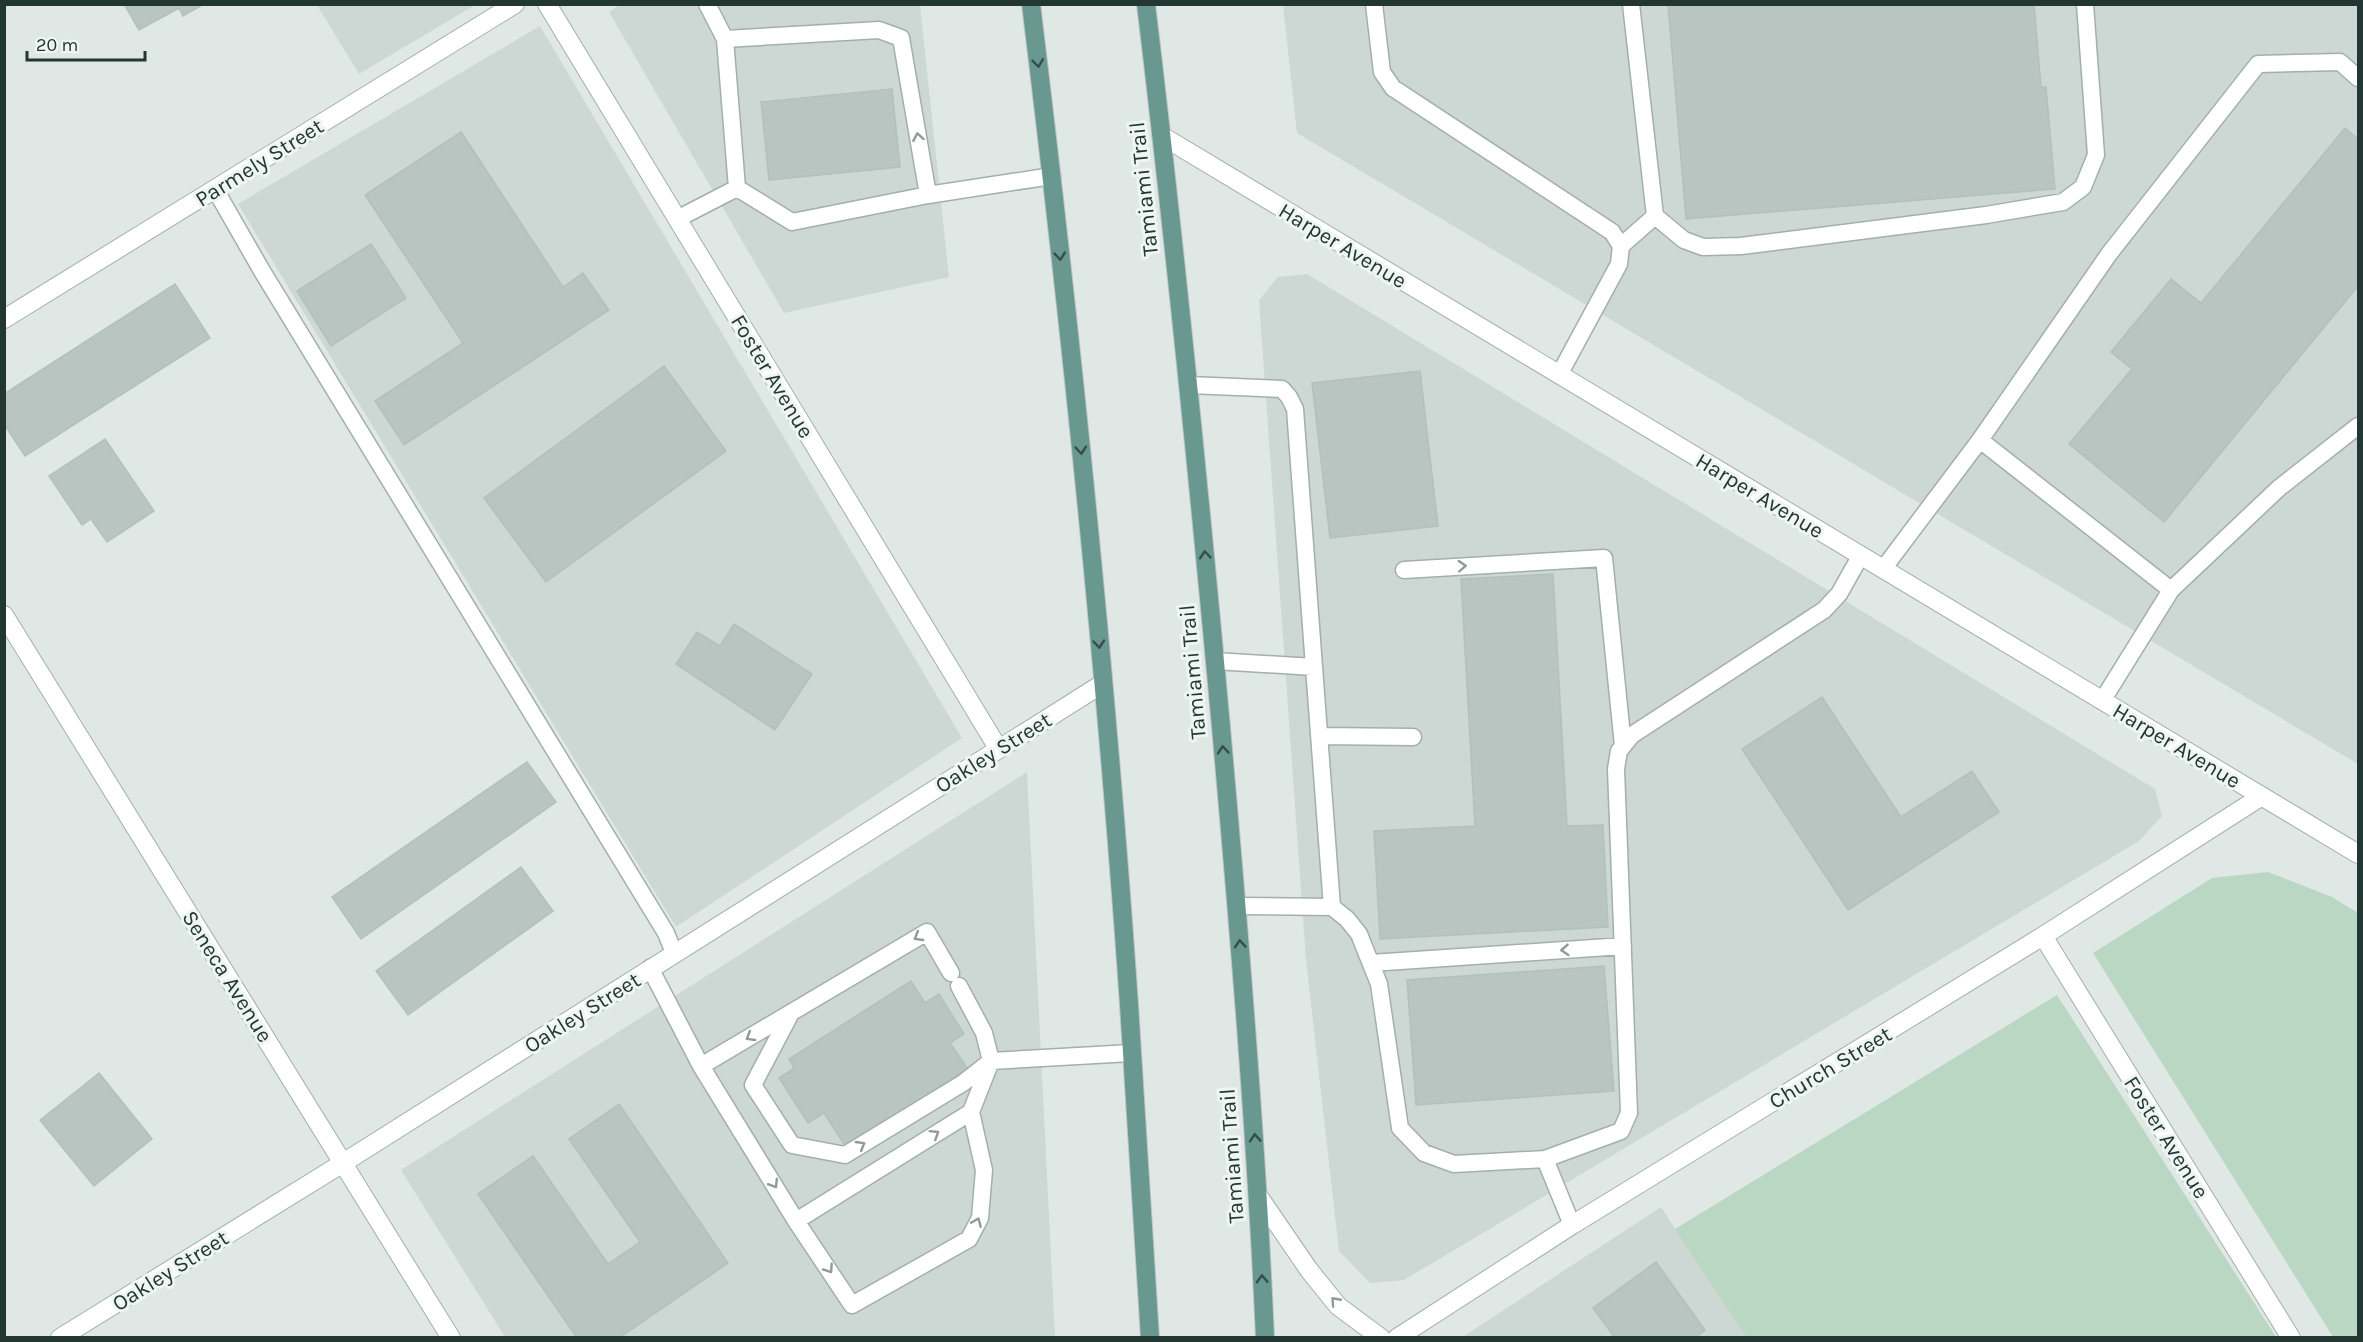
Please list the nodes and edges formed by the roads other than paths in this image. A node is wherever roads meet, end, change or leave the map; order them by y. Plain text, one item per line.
1 (515, 4) edge
2 (547, 4) edge
3 (708, 4) edge
4 (1031, 4) edge
5 (1146, 4) edge
6 (1374, 4) edge
7 (1630, 4) edge
8 (2085, 4) edge
9 (725, 39) junction
10 (2358, 78) edge
11 (1162, 136) junction
12 (1052, 176) junction
13 (737, 188) junction
14 (215, 189) junction
15 (928, 195) junction
16 (1655, 216) junction
17 (677, 219) junction
18 (1621, 246) junction
19 (4, 319) edge
20 (1559, 375) junction
21 (1189, 386) junction
22 (2358, 426) edge
23 (1980, 440) junction
24 (1861, 555) junction
25 (1883, 569) junction
26 (1404, 570) dead end
27 (2171, 590) junction
28 (4, 615) edge
29 (1215, 661) junction
30 (1314, 667) junction
31 (1102, 684) junction
32 (2102, 701) junction
33 (1320, 736) junction
34 (1413, 737) dead end
35 (1623, 746) junction
36 (998, 748) junction
37 (2262, 796) junction
38 (2358, 854) edge
39 (1237, 906) junction
40 (1332, 907) junction
41 (2043, 936) junction
42 (1623, 946) junction
43 (674, 953) junction
44 (1371, 963) junction
45 (650, 968) junction
46 (792, 1012) junction
47 (1131, 1053) junction
48 (991, 1061) junction
49 (701, 1066) junction
50 (971, 1112) junction
51 (1545, 1159) junction
52 (343, 1163) junction
53 (1259, 1197) junction
54 (796, 1221) junction
55 (1572, 1225) junction
56 (60, 1338) edge
57 (451, 1338) edge
58 (1150, 1338) edge
59 (1265, 1338) edge
60 (1381, 1338) edge
61 (1396, 1338) edge
62 (2291, 1338) edge

1 - 14 street, Parmely Street
2 - 17 street, Foster Avenue
3 - 9 lane
4 -> 12 main road
5 - 11 main road, Tamiami Trail
6 - 18 lane
7 - 16 lane
8 - 16 lane
9 - 13 lane
15 -> 9 lane
10 - 23 lane
11 - 20 street, Harper Avenue
11 - 21 main road, Tamiami Trail
12 - 15 lane
12 -> 31 main road
13 - 15 lane
13 - 17 lane
14 - 19 street, Parmely Street
14 - 43 lane
16 - 18 lane
17 - 36 street, Foster Avenue
18 - 20 lane
20 - 24 street, Harper Avenue
29 -> 21 main road, Tamiami Trail
21 - 30 lane
22 - 27 lane
23 - 25 lane
23 - 27 lane
24 - 25 street, Harper Avenue
24 - 35 lane
25 - 32 street, Harper Avenue
26 -> 35 lane
27 - 32 lane
28 - 52 street, Seneca Avenue
29 - 30 lane
39 -> 29 main road, Tamiami Trail
30 - 33 lane
31 - 36 street, Oakley Street
31 - 47 main road
32 - 37 street, Harper Avenue
33 - 34 lane
33 - 40 lane
35 - 42 lane
36 - 43 street, Oakley Street
37 - 38 street, Harper Avenue
37 - 41 street, Church Street
39 - 40 lane
53 -> 39 main road, Tamiami Trail
40 - 44 lane
41 - 55 street, Church Street
41 - 62 street, Foster Avenue
42 -> 44 lane
42 - 51 lane
43 - 45 street, Oakley Street
44 - 51 lane
45 - 49 lane
45 - 52 street, Oakley Street
48 -> 46 lane
46 -> 48 lane
46 -> 49 lane
47 - 48 lane
47 - 58 main road
48 - 50 lane
49 -> 54 lane
54 -> 50 lane
54 -> 50 lane
51 - 55 lane
52 - 56 street, Oakley Street
52 - 57 street, Seneca Avenue
59 -> 53 main road, Tamiami Trail
60 -> 53 street
55 - 61 street, Church Street

